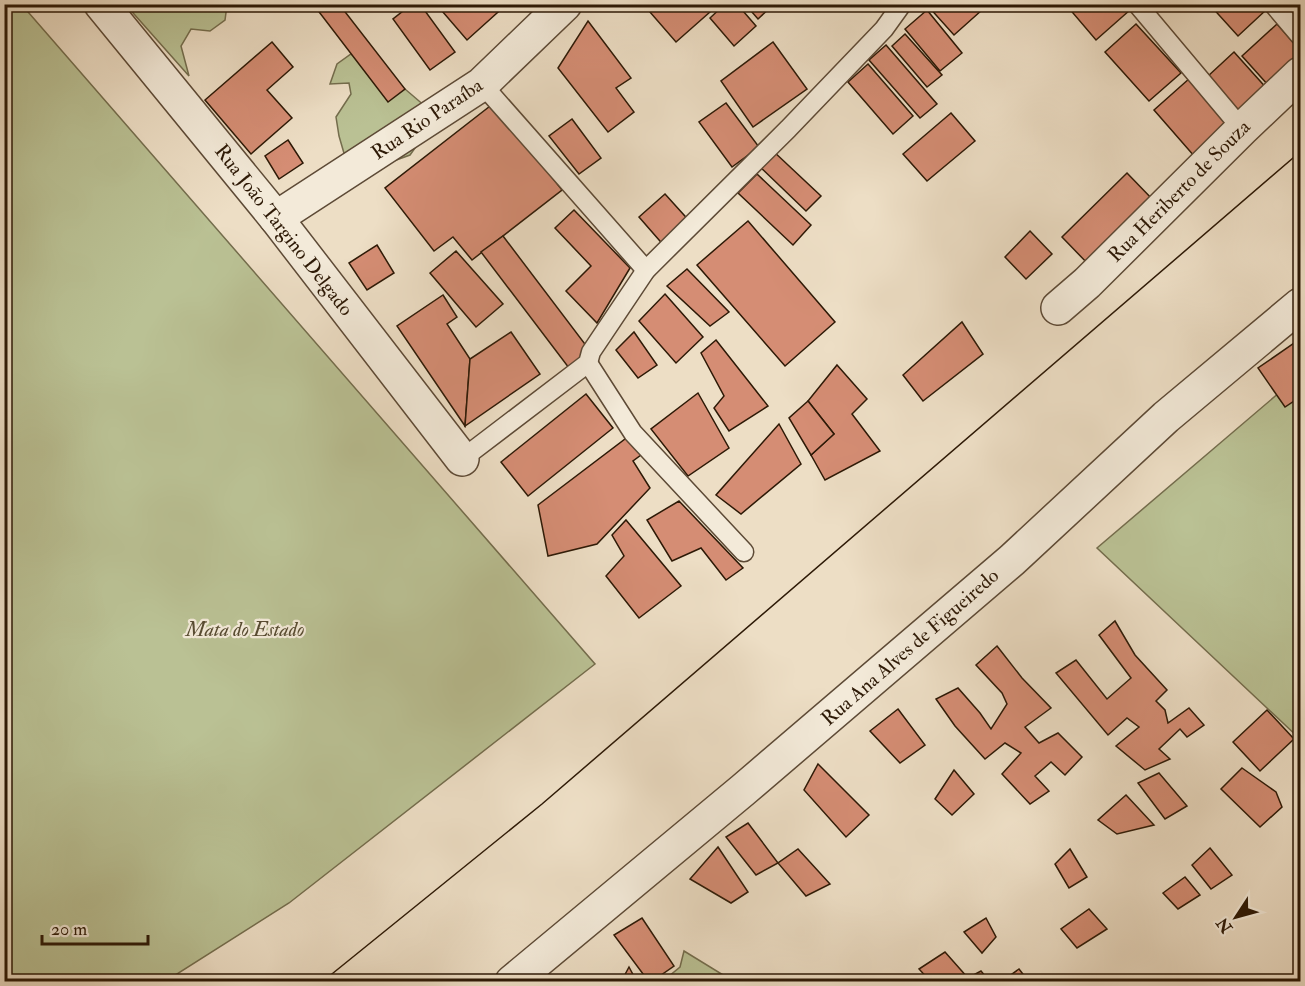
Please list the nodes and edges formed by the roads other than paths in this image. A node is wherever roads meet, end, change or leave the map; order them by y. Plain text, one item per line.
1 (101, 4) edge
2 (565, 4) edge
3 (902, 4) edge
4 (1137, 4) edge
5 (1273, 4) edge
6 (1300, 36) edge
7 (1300, 74) edge
8 (482, 84) junction
9 (1242, 129) junction
10 (276, 218) junction
11 (646, 270) junction
12 (1300, 304) edge
13 (1058, 308) dead end
14 (588, 363) junction
15 (462, 459) joint
16 (744, 552) dead end
17 (512, 981) edge

1 - 10 street, Rua João Targino Delgado
2 - 8 street, Rua Rio Paraíba
3 - 11 lane
4 - 9 lane
5 - 6 lane
7 - 9 street, Rua Heriberto de Souza
8 - 10 street, Rua Rio Paraíba
8 - 11 lane
9 - 13 street, Rua Heriberto de Souza
10 - 15 street, Rua João Targino Delgado
11 - 14 lane
12 - 17 street, Rua Ana Alves de Figueiredo
14 - 15 lane
14 - 16 lane

